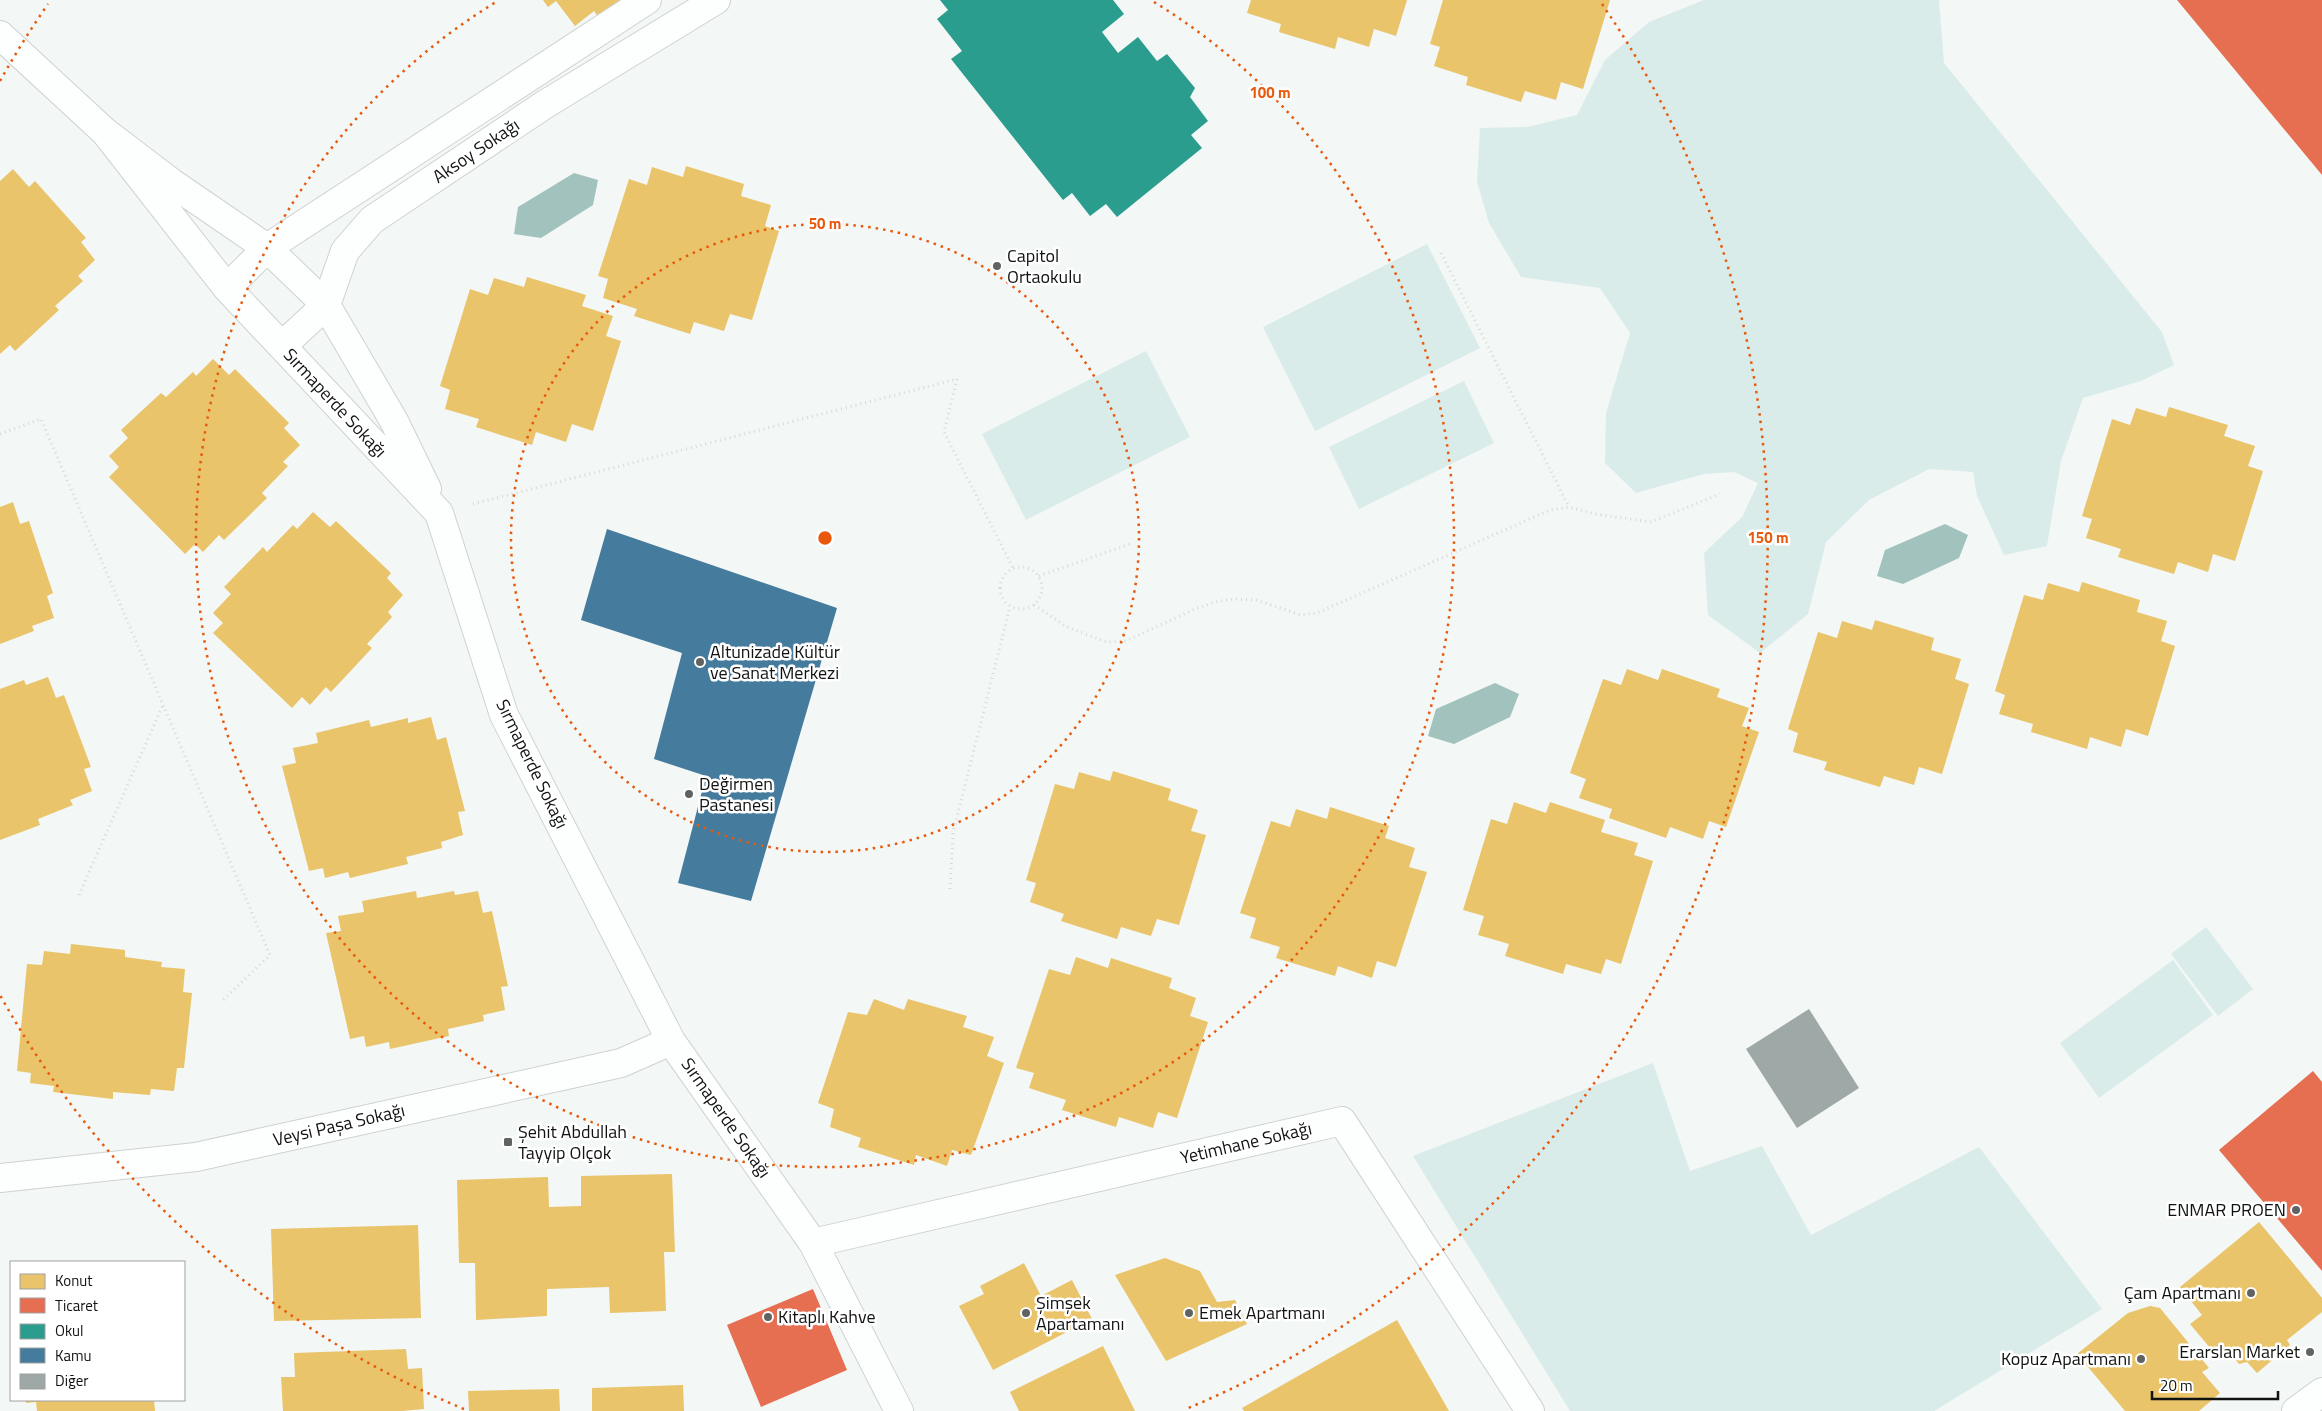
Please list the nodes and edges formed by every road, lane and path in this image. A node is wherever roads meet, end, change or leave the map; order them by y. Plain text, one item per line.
1 (647, 0) edge
2 (716, 0) edge
3 (0, 35) edge
4 (105, 132) junction
5 (267, 248) junction
6 (1441, 253) dead end
7 (227, 288) junction
8 (326, 305) junction
9 (282, 346) junction
10 (0, 434) edge
11 (1720, 494) dead end
12 (1569, 507) junction
13 (439, 513) junction
14 (1130, 544) dead end
15 (1013, 568) junction
16 (1039, 576) junction
17 (1034, 605) junction
18 (1010, 607) junction
19 (164, 705) junction
20 (950, 889) dead end
21 (79, 895) dead end
22 (221, 1002) dead end
23 (671, 1041) junction
24 (0, 1178) edge
25 (813, 1243) junction
26 (2322, 1392) edge
27 (899, 1411) edge
28 (1530, 1411) edge
29 (2296, 1411) edge

1 - 5 street, Aksoy Sokağı
2 - 8 street, Aksoy Sokağı
3 - 4 street
4 - 5 street
4 - 7 street, Sırmaperde Sokağı
5 - 7 street, Aksoy Sokağı
5 - 8 street
6 - 12 path
7 - 9 street, Sırmaperde Sokağı
8 - 9 street, Aksoy Sokağı
8 - 13 street
9 - 13 street, Sırmaperde Sokağı
10 - 19 path
11 - 12 path
12 - 17 path
13 - 15 path
13 - 23 street, Sırmaperde Sokağı
14 - 16 path
15 - 16 path
15 - 18 path
16 - 17 path
17 - 18 path
18 - 20 path
19 - 21 path
19 - 22 path
23 - 24 street, Veysi Paşa Sokağı
23 - 25 street, Sırmaperde Sokağı
25 - 27 street, Sırmaperde Sokağı
25 - 28 street, Yetimhane Sokağı
26 - 29 street

